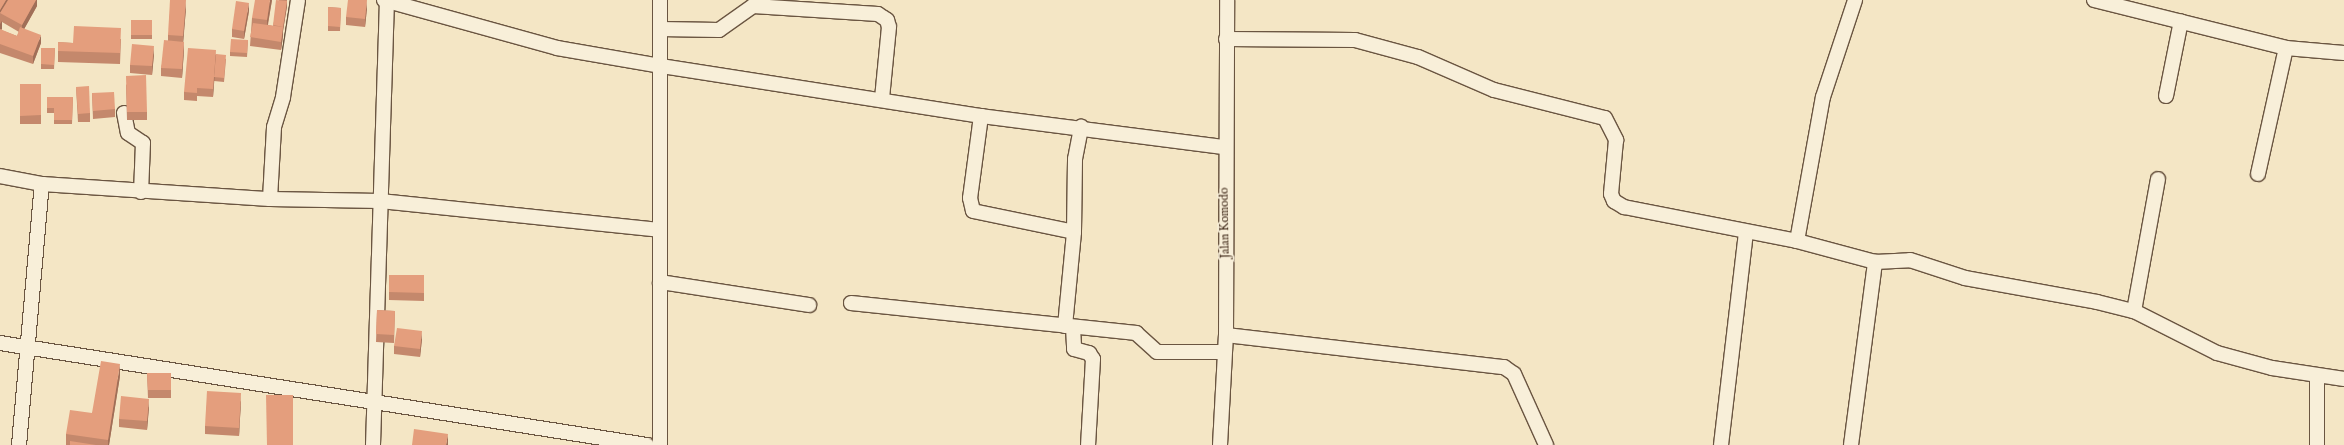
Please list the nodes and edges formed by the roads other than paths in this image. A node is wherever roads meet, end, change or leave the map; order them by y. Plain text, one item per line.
1 (298, 0) edge
2 (386, 0) edge
3 (660, 0) edge
4 (1227, 0) edge
5 (1855, 0) edge
6 (2094, 0) edge
7 (866, 6) edge
8 (2181, 21) junction
9 (660, 29) junction
10 (1226, 40) junction
11 (2286, 48) junction
12 (2343, 49) edge
13 (662, 66) junction
14 (2166, 96) dead end
15 (882, 99) junction
16 (124, 113) dead end
17 (981, 116) junction
18 (1081, 127) junction
19 (1224, 147) junction
20 (2258, 174) dead end
21 (0, 176) edge
22 (2158, 179) dead end
23 (42, 184) junction
24 (141, 192) junction
25 (270, 199) junction
26 (380, 201) junction
27 (659, 230) junction
28 (1074, 232) junction
29 (1746, 233) junction
30 (1797, 241) junction
31 (1875, 262) junction
32 (660, 282) junction
33 (851, 303) dead end
34 (809, 304) dead end
35 (2134, 311) junction
36 (1069, 326) junction
37 (1226, 334) junction
38 (0, 344) edge
39 (25, 347) junction
40 (1223, 352) junction
41 (2317, 377) junction
42 (2344, 379) edge
43 (371, 400) junction
44 (19, 445) edge
45 (373, 445) edge
46 (647, 445) edge
47 (660, 445) edge
48 (1088, 445) edge
49 (1220, 445) edge
50 (1546, 445) edge
51 (1721, 445) edge
52 (1851, 445) edge
53 (2317, 445) edge

1 - 25 street
2 - 13 street
2 - 26 street
3 - 9 street
4 - 10 street, Jalan Komodo
5 - 30 street
6 - 8 street
7 - 9 street
7 - 15 street
8 - 11 street
8 - 14 street
9 - 13 street
10 - 19 street, Jalan Komodo
10 - 29 street
11 - 12 street
11 - 20 street
13 - 15 street
13 - 27 street
15 - 17 street
16 - 24 street
17 - 18 street
17 - 28 street
18 - 19 street
18 - 28 street
19 - 37 street, Jalan Komodo
21 - 23 street
22 - 35 street
23 - 24 street
23 - 39 street
24 - 25 street
25 - 26 street
26 - 27 street
26 - 43 street
27 - 32 street
28 - 36 street
29 - 30 street
29 - 51 street
30 - 31 street
31 - 35 street
31 - 52 street
32 - 34 street
32 - 47 street
33 - 36 street
35 - 41 street
36 - 40 street
36 - 48 street
37 - 40 street, Jalan Komodo
37 - 50 street
38 - 39 street
39 - 43 street
39 - 44 street
40 - 49 street, Jalan Komodo
41 - 42 street
41 - 53 street
43 - 45 street
43 - 46 street

